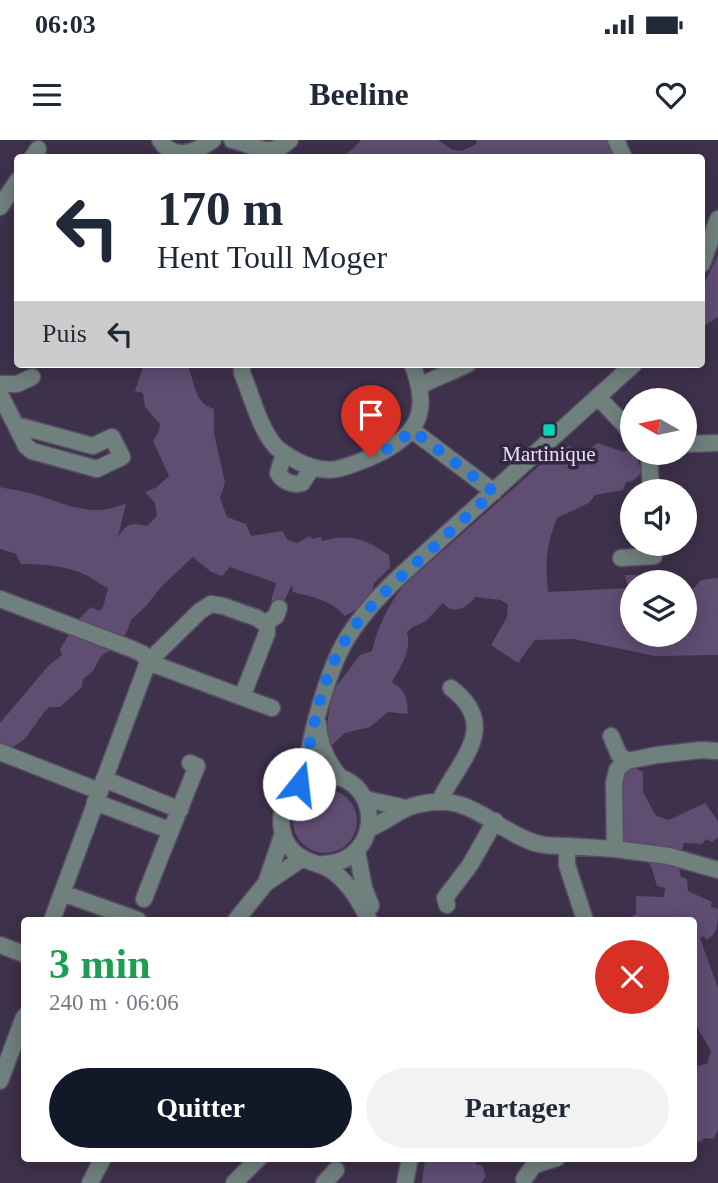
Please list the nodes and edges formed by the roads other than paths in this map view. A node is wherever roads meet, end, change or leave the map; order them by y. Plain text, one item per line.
1 (160, 140) edge
2 (214, 140) edge
3 (232, 140) edge
4 (290, 140) edge
5 (14, 186) edge
6 (0, 207) edge
7 (718, 219) edge
8 (705, 256) edge
9 (242, 368) edge
10 (414, 368) edge
11 (459, 368) edge
12 (630, 368) edge
13 (32, 377) dead end
14 (0, 384) edge
15 (421, 385) junction
16 (0, 394) edge
17 (598, 397) junction
18 (620, 420) edge
19 (16, 425) junction
20 (412, 430) junction
21 (718, 443) edge
22 (697, 444) edge
23 (284, 454) junction
24 (312, 468) junction
25 (494, 492) junction
26 (654, 556) edge
27 (621, 558) dead end
28 (0, 599) edge
29 (279, 608) dead end
30 (266, 623) junction
31 (148, 662) junction
32 (451, 688) dead end
33 (242, 697) junction
34 (272, 708) dead end
35 (318, 715) junction
36 (611, 736) dead end
37 (718, 751) edge
38 (0, 752) edge
39 (626, 761) junction
40 (190, 763) dead end
41 (341, 777) junction
42 (301, 782) junction
43 (99, 791) junction
44 (365, 799) junction
45 (439, 802) junction
46 (406, 808) junction
47 (180, 810) junction
48 (495, 821) junction
49 (368, 829) junction
50 (169, 831) junction
51 (283, 834) junction
52 (567, 846) junction
53 (615, 849) junction
54 (357, 851) junction
55 (303, 858) junction
56 (323, 864) junction
57 (718, 870) edge
58 (266, 883) junction
59 (62, 893) junction
60 (144, 900) dead end
61 (447, 905) dead end
62 (53, 917) edge
63 (130, 917) edge
64 (238, 917) edge
65 (367, 917) edge
66 (378, 917) edge
67 (583, 917) edge
68 (0, 945) edge
69 (21, 953) edge
70 (21, 1025) edge
71 (0, 1081) edge
72 (101, 1162) edge
73 (255, 1162) edge
74 (409, 1162) edge
75 (418, 1162) edge
76 (544, 1162) edge
77 (337, 1170) dead end
78 (524, 1179) dead end
79 (90, 1183) edge
80 (234, 1183) edge
81 (324, 1183) edge
82 (405, 1183) edge
83 (414, 1183) edge

1 - 2 street
3 - 4 street
5 - 6 street
7 - 8 street
9 - 23 street
10 - 15 street
11 - 15 street
12 - 17 street
13 - 14 street
15 - 20 street
16 - 19 street
17 - 18 street
17 - 25 street
19 - 19 street
20 - 24 street
20 - 25 street
21 - 22 street
23 - 24 street
23 - 24 street
25 - 35 street
26 - 27 street
28 - 31 street
29 - 30 street
30 - 31 street
30 - 33 street
31 - 33 street
31 - 43 street
32 - 45 street
33 - 34 street
35 - 41 street
35 - 42 street
36 - 39 street
37 - 39 street
38 - 43 street
39 - 53 street
40 - 47 street
41 - 42 street
41 - 44 street
42 - 51 street
43 - 47 street
43 - 50 street
43 - 59 street
44 - 46 street
44 - 49 street
45 - 46 street
45 - 48 street
46 - 49 street
47 - 50 street
48 - 52 street
48 - 61 street
49 - 54 street
50 - 60 street
51 - 55 street
51 - 58 street
52 - 53 street
52 - 67 street
53 - 57 street
54 - 56 street
54 - 66 street
55 - 56 street
55 - 58 street
56 - 65 street
58 - 64 street
59 - 62 street
59 - 63 street
68 - 69 street
70 - 71 street
72 - 79 street
73 - 80 street
74 - 82 street
75 - 83 street
76 - 78 street
77 - 81 street

